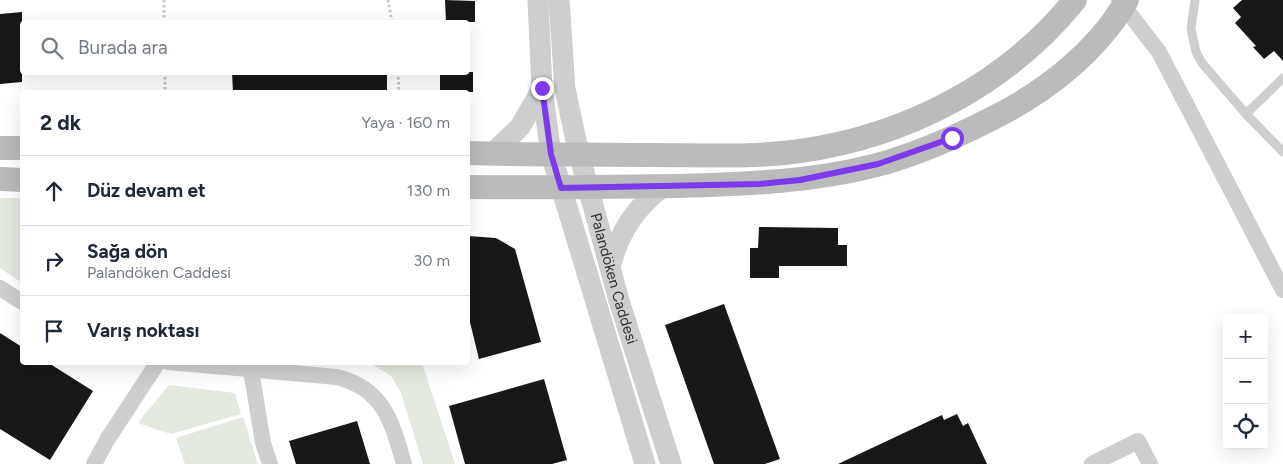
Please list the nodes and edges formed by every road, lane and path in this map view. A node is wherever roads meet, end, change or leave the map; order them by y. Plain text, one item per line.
1 (164, 0) edge
2 (388, 0) edge
3 (538, 0) edge
4 (559, 0) edge
5 (1075, 0) edge
6 (1195, 0) edge
7 (1123, 2) edge
8 (164, 20) edge
9 (392, 20) edge
10 (165, 75) edge
11 (398, 75) edge
12 (1283, 78) edge
13 (542, 88) junction
14 (165, 90) edge
15 (399, 90) edge
16 (1246, 114) junction
17 (0, 148) edge
18 (20, 148) edge
19 (1283, 152) edge
20 (470, 153) edge
21 (492, 154) junction
22 (551, 154) junction
23 (579, 154) junction
24 (0, 179) edge
25 (20, 180) edge
26 (664, 186) junction
27 (470, 187) edge
28 (561, 188) junction
29 (588, 188) junction
30 (610, 268) junction
31 (0, 288) edge
32 (1283, 290) edge
33 (20, 301) edge
34 (156, 365) edge
35 (199, 365) edge
36 (251, 370) junction
37 (94, 464) edge
38 (270, 464) edge
39 (404, 464) edge
40 (645, 464) edge
41 (671, 464) edge
42 (1092, 464) edge
43 (1150, 464) edge

1 - 8 path
2 - 9 path
3 - 13 street, Palandöken Caddesi
4 - 23 street, Palandöken Caddesi
5 - 23 main road
6 - 16 lane
7 - 26 main road
7 - 32 street
10 - 14 path
11 - 15 path
12 - 16 lane
13 - 21 street
13 - 22 street, Palandöken Caddesi
16 - 19 lane
17 - 18 main road
20 - 21 main road
21 - 22 main road
22 - 23 main road
22 - 28 street, Palandöken Caddesi
23 - 29 street, Palandöken Caddesi
24 - 25 main road
26 - 29 main road
26 - 30 street
27 - 28 main road
28 - 29 main road
28 - 40 street, Palandöken Caddesi
29 - 30 street, Palandöken Caddesi
30 - 41 street, Palandöken Caddesi
31 - 33 street
34 - 37 street
35 - 36 street
36 - 38 street
36 - 39 street
42 - 43 street

